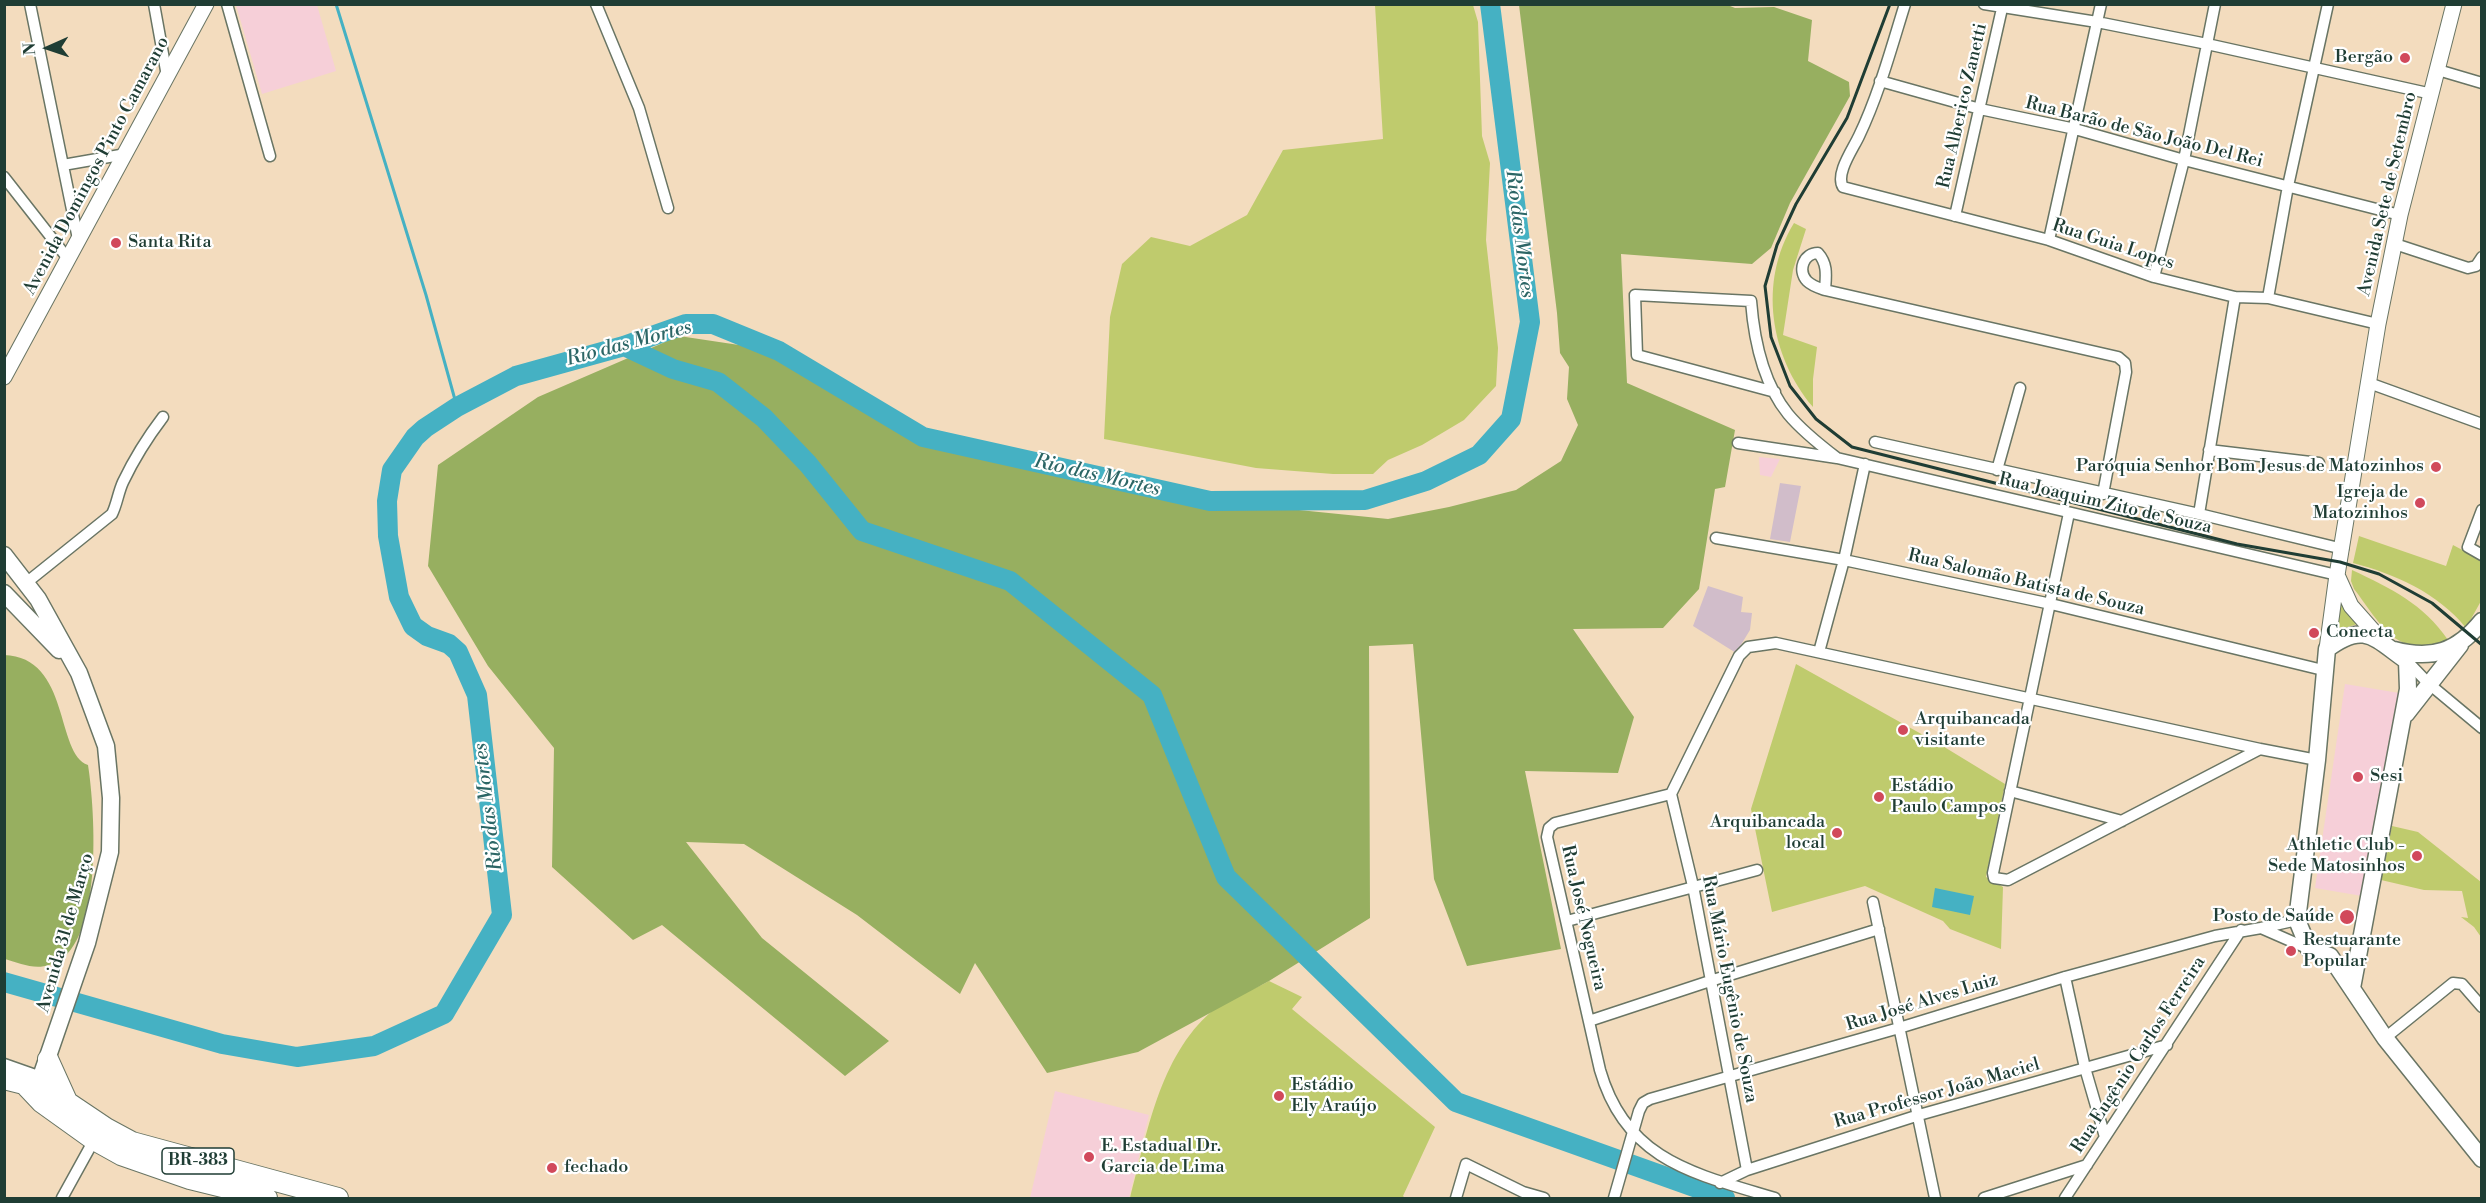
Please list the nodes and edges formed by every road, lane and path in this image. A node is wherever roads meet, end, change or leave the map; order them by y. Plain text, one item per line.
1 (30, 4) edge
2 (154, 4) edge
3 (206, 4) edge
4 (227, 4) edge
5 (596, 4) edge
6 (1905, 4) edge
7 (1984, 4) edge
8 (2101, 4) edge
9 (2215, 4) edge
10 (2328, 4) edge
11 (2454, 4) edge
12 (2002, 6) edge
13 (2097, 22) junction
14 (2207, 44) junction
15 (2315, 68) junction
16 (2438, 70) junction
17 (167, 76) junction
18 (1880, 81) junction
19 (2481, 83) edge
20 (2432, 94) junction
21 (1980, 110) junction
22 (2075, 129) junction
23 (126, 154) junction
24 (270, 156) dead end
25 (2184, 160) junction
26 (63, 165) junction
27 (4, 177) edge
28 (2288, 186) junction
29 (668, 208) dead end
30 (2400, 215) junction
31 (1955, 216) junction
32 (78, 239) junction
33 (2049, 240) junction
34 (2395, 244) junction
35 (2481, 257) edge
36 (69, 260) junction
37 (2154, 277) junction
38 (1825, 290) dead end
39 (2235, 297) junction
40 (2268, 298) junction
41 (2378, 324) junction
42 (6, 370) edge
43 (2369, 383) junction
44 (2020, 388) dead end
45 (1775, 392) junction
46 (163, 417) dead end
47 (2481, 424) edge
48 (1875, 442) dead end
49 (1738, 443) dead end
50 (2209, 450) junction
51 (1837, 458) junction
52 (2319, 463) dead end
53 (1865, 464) junction
54 (1997, 470) junction
55 (2103, 494) junction
56 (2481, 510) edge
57 (2069, 513) junction
58 (2199, 514) junction
59 (1716, 538) dead end
60 (2343, 549) junction
61 (4, 555) edge
62 (2481, 555) edge
63 (1844, 560) junction
64 (2337, 575) junction
65 (22, 578) junction
66 (4, 586) edge
67 (4, 593) edge
68 (2051, 604) junction
69 (2481, 624) edge
70 (2460, 645) junction
71 (2327, 649) junction
72 (2390, 649) junction
73 (1819, 652) junction
74 (2407, 661) junction
75 (2327, 670) junction
76 (79, 673) junction
77 (2428, 683) junction
78 (2031, 699) junction
79 (2402, 720) junction
80 (2481, 728) edge
81 (2260, 749) junction
82 (2317, 760) junction
83 (2010, 791) junction
84 (1671, 794) junction
85 (2122, 821) junction
86 (1757, 870) dead end
87 (1693, 886) junction
88 (1874, 902) dead end
89 (2297, 920) junction
90 (1567, 921) junction
91 (2261, 928) junction
92 (1879, 929) junction
93 (2241, 930) junction
94 (2359, 947) junction
95 (2309, 949) junction
96 (2330, 956) junction
97 (2065, 977) junction
98 (1710, 981) junction
99 (2352, 988) junction
100 (2481, 1007) edge
101 (1589, 1021) junction
102 (1899, 1028) junction
103 (2385, 1038) junction
104 (2167, 1045) junction
105 (4, 1064) edge
106 (2085, 1068) junction
107 (1728, 1076) junction
108 (4, 1079) edge
109 (45, 1081) junction
110 (1918, 1115) junction
111 (1632, 1134) junction
112 (2105, 1137) junction
113 (94, 1140) junction
114 (2481, 1159) edge
115 (2087, 1165) junction
116 (1747, 1170) junction
117 (1720, 1183) junction
118 (1522, 1195) edge
119 (62, 1198) edge
120 (267, 1198) edge
121 (308, 1198) edge
122 (338, 1198) edge
123 (1456, 1198) edge
124 (1544, 1198) edge
125 (1614, 1198) edge
126 (1775, 1198) edge
127 (1935, 1198) edge
128 (1984, 1198) edge
129 (2065, 1198) edge

1 - 26 street
2 - 17 street
3 - 17 main road, Avenida Domingos Pinto Camarano
4 - 24 street
5 - 29 street
6 - 18 street
7 - 12 street
8 - 13 street
9 - 14 street
10 - 15 street
11 - 16 main road, Avenida Sete de Setembro
12 - 13 street
12 - 21 street, Rua Alberico Zanetti
13 - 14 street
13 - 22 street
14 - 15 street
14 - 25 street
15 - 20 street
15 - 28 street
16 - 19 street
16 - 20 main road, Avenida Sete de Setembro
17 - 23 main road, Avenida Domingos Pinto Camarano
18 - 21 street, Rua Barão de São João Del Rei
18 - 31 street, Rua Guia Lopes
20 - 30 main road, Avenida Sete de Setembro
21 - 22 street, Rua Barão de São João Del Rei
21 - 31 street, Rua Alberico Zanetti
22 - 25 street, Rua Barão de São João Del Rei
22 - 33 street
23 - 26 street
23 - 32 main road, Avenida Domingos Pinto Camarano
25 - 28 street, Rua Barão de São João Del Rei
25 - 37 street
26 - 32 street
27 - 36 street
28 - 30 street, Rua Barão de São João Del Rei
28 - 40 street
30 - 34 main road, Avenida Sete de Setembro
31 - 33 street, Rua Guia Lopes
32 - 36 main road, Avenida Domingos Pinto Camarano
33 - 37 street, Rua Guia Lopes
34 - 35 street
34 - 41 main road, Avenida Sete de Setembro
36 - 42 main road, Avenida Domingos Pinto Camarano
37 - 39 street, Rua Guia Lopes
38 - 55 street
39 - 40 street, Rua Guia Lopes
39 - 50 street
40 - 41 street, Rua Guia Lopes
41 - 43 main road, Avenida Sete de Setembro
43 - 47 street
43 - 60 main road, Avenida Sete de Setembro
44 - 54 street
45 - 45 street
45 - 51 street
46 - 65 street
48 - 54 street
49 - 51 street, Rua Joaquim Zito de Souza
50 - 52 street
50 - 58 street
51 - 53 street, Rua Joaquim Zito de Souza
53 - 57 street, Rua Joaquim Zito de Souza
53 - 63 street
54 - 55 street
55 - 58 street
56 - 62 street
57 - 64 street, Rua Joaquim Zito de Souza
57 - 68 street
58 - 60 street
59 - 63 street, Rua Salomão Batista de Souza
60 - 64 main road, Avenida Sete de Setembro
61 - 65 main road, Avenida 31 de Março
63 - 68 street, Rua Salomão Batista de Souza
63 - 73 street
64 - 71 main road, Avenida Sete de Setembro
64 - 72 main road
65 - 66 main road
65 - 76 main road, Avenida 31 de Março
67 - 76 main road, Avenida 31 de Março
68 - 75 street, Rua Salomão Batista de Souza
68 - 78 street
69 - 70 main road
70 - 72 main road
70 - 77 main road
71 - 72 main road
71 - 75 main road
72 - 74 main road
73 - 78 street
73 - 84 street
74 - 77 street
74 - 79 main road
75 - 82 main road
76 - 109 main road, Avenida 31 de Março
77 - 79 main road
77 - 80 street
78 - 81 street
78 - 83 street
79 - 94 main road
81 - 82 street
81 - 85 street
82 - 89 main road
83 - 85 street
83 - 85 street
84 - 87 street, Rua Mário Eugênio de Souza
84 - 90 street, Rua José Nogueira
86 - 87 street
87 - 90 street
87 - 98 street, Rua Mário Eugênio de Souza
88 - 92 street
89 - 91 street, Rua José Alves Luiz
89 - 95 main road
90 - 101 street, Rua José Nogueira
91 - 93 street, Rua José Alves Luiz
91 - 95 street
92 - 98 street
92 - 102 street
93 - 97 street, Rua José Alves Luiz
93 - 104 street, Rua Eugênio Carlos Ferreira
94 - 96 main road
94 - 99 main road
95 - 96 main road
96 - 99 main road
97 - 102 street, Rua José Alves Luiz
97 - 106 street
98 - 101 street
98 - 107 street, Rua Mário Eugênio de Souza
99 - 103 main road
100 - 103 street
101 - 111 street, Rua José Nogueira
102 - 107 street, Rua José Alves Luiz
102 - 110 street
103 - 114 main road
104 - 106 street, Rua Professor João Maciel
104 - 112 street, Rua Eugênio Carlos Ferreira
105 - 109 street
106 - 110 street, Rua Professor João Maciel
106 - 112 street
107 - 111 street, Rua José Alves Luiz
107 - 116 street, Rua Mário Eugênio de Souza
108 - 109 highway
109 - 113 highway, BR-383
109 - 121 street
109 - 122 highway, BR-383
110 - 116 street, Rua Professor João Maciel
110 - 127 street
111 - 117 street
111 - 125 street, Rua José Alves Luiz
112 - 115 street, Rua Eugênio Carlos Ferreira
113 - 119 street
113 - 120 highway, BR-383
115 - 128 street
115 - 129 street, Rua Eugênio Carlos Ferreira
116 - 117 street, Rua Professor João Maciel
117 - 126 street
118 - 123 street
118 - 124 street

